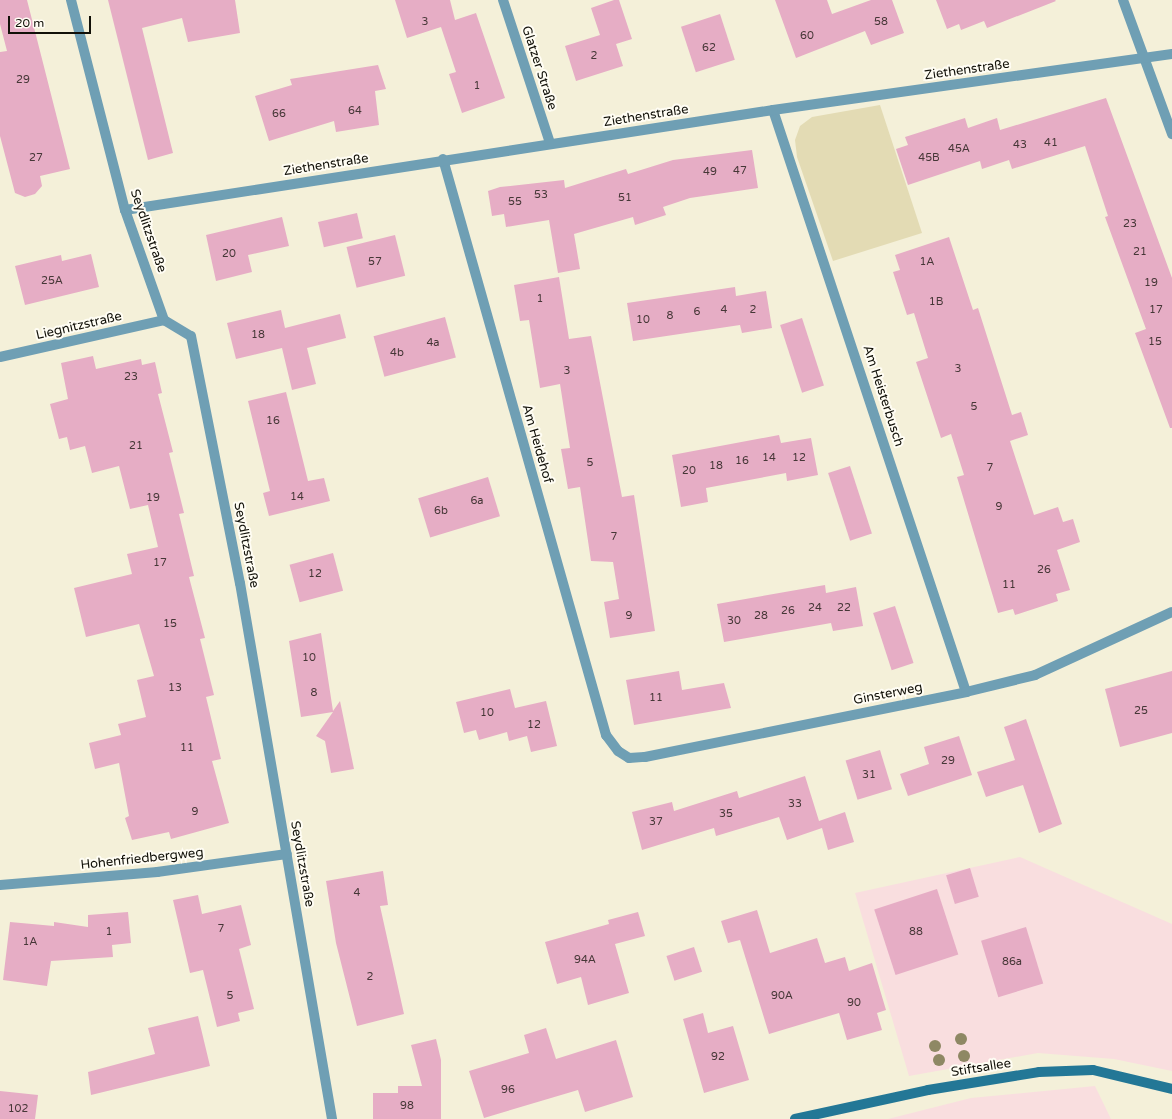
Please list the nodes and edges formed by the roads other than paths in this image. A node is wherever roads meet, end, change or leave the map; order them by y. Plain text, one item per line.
1 (71, 0) edge
2 (503, 0) edge
3 (1123, 0) edge
4 (1172, 54) edge
5 (1144, 58) junction
6 (773, 110) junction
7 (1172, 134) edge
8 (550, 143) junction
9 (443, 159) junction
10 (125, 210) junction
11 (164, 320) junction
12 (0, 357) edge
13 (1172, 612) edge
14 (966, 692) junction
15 (606, 735) joint
16 (287, 854) junction
17 (0, 885) edge
18 (1172, 1090) edge
19 (332, 1119) edge
20 (795, 1119) edge

1 - 10 street, Seydlitzstraße
2 - 8 street, Glatzer Straße
3 - 5 street
4 - 5 street, Ziethenstraße
5 - 6 street, Ziethenstraße
5 - 7 street
6 - 8 street, Ziethenstraße
6 - 14 street, Am Heisterbusch
8 - 9 street, Ziethenstraße
9 - 10 street, Ziethenstraße
9 - 15 street, Am Heidehof
10 - 11 street, Seydlitzstraße
11 - 12 street, Liegnitzstraße
11 - 16 street, Seydlitzstraße
13 - 14 street, Ginsterweg
14 - 15 street, Ginsterweg
16 - 17 street, Hohenfriedbergweg
16 - 19 street, Seydlitzstraße
18 - 20 main road, Stiftsallee

